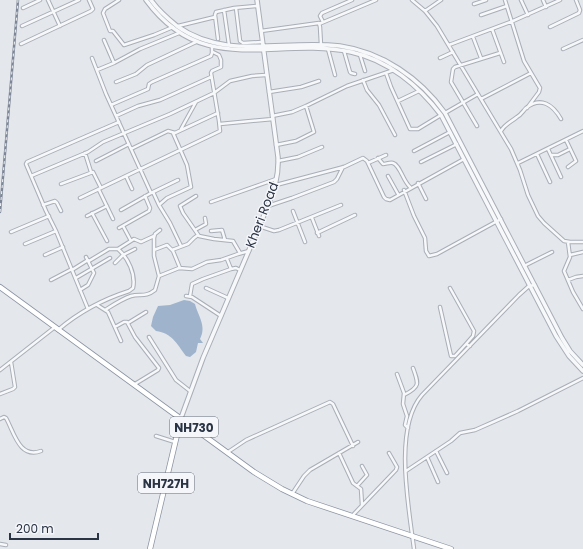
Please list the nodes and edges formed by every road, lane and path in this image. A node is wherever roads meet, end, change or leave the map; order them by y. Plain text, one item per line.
1 (40, 0) edge
2 (48, 0) edge
3 (79, 0) edge
4 (89, 0) edge
5 (119, 0) edge
6 (146, 0) edge
7 (151, 0) edge
8 (256, 0) edge
9 (352, 0) edge
10 (376, 0) edge
11 (412, 0) edge
12 (441, 0) edge
13 (486, 0) edge
14 (505, 0) edge
15 (522, 0) edge
16 (543, 0) edge
17 (560, 0) edge
18 (576, 0) edge
19 (474, 4) dead end
20 (257, 6) junction
21 (507, 6) junction
22 (546, 7) junction
23 (23, 8) dead end
24 (236, 8) junction
25 (224, 10) junction
26 (425, 11) junction
27 (53, 12) junction
28 (481, 15) dead end
29 (528, 15) junction
30 (215, 17) junction
31 (511, 22) junction
32 (321, 23) junction
33 (22, 26) dead end
34 (60, 26) junction
35 (175, 26) junction
36 (550, 27) dead end
37 (492, 29) junction
38 (260, 31) junction
39 (179, 32) junction
40 (473, 36) junction
41 (218, 39) dead end
42 (104, 40) dead end
43 (583, 40) edge
44 (196, 42) junction
45 (21, 44) dead end
46 (321, 45) junction
47 (449, 45) junction
48 (229, 46) junction
49 (212, 47) junction
50 (263, 47) junction
51 (328, 49) junction
52 (563, 49) dead end
53 (344, 51) junction
54 (212, 52) junction
55 (453, 52) junction
56 (500, 53) junction
57 (360, 54) junction
58 (92, 58) dead end
59 (440, 58) dead end
60 (481, 59) junction
61 (504, 62) dead end
62 (114, 63) junction
63 (460, 66) junction
64 (97, 70) junction
65 (394, 70) junction
66 (365, 71) dead end
67 (386, 73) junction
68 (531, 73) junction
69 (355, 74) dead end
70 (266, 75) junction
71 (335, 75) dead end
72 (211, 77) junction
73 (364, 80) junction
74 (319, 81) dead end
75 (116, 82) dead end
76 (420, 91) junction
77 (269, 92) junction
78 (214, 93) junction
79 (478, 94) junction
80 (481, 99) junction
81 (197, 101) junction
82 (398, 101) junction
83 (464, 102) junction
84 (111, 105) junction
85 (306, 106) junction
86 (527, 108) junction
87 (218, 113) junction
88 (443, 114) junction
89 (116, 116) junction
90 (273, 117) junction
91 (561, 119) dead end
92 (119, 122) junction
93 (220, 124) junction
94 (477, 126) dead end
95 (181, 130) junction
96 (583, 131) edge
97 (450, 132) junction
98 (501, 132) junction
99 (124, 133) junction
100 (173, 133) junction
101 (395, 135) dead end
102 (566, 140) junction
103 (129, 144) junction
104 (457, 144) junction
105 (276, 145) junction
106 (322, 146) dead end
107 (131, 149) junction
108 (548, 149) junction
109 (570, 149) junction
110 (180, 150) junction
111 (414, 151) dead end
112 (85, 153) junction
113 (537, 154) junction
114 (386, 155) dead end
115 (551, 156) junction
116 (378, 158) junction
117 (464, 158) junction
118 (278, 161) junction
119 (96, 162) dead end
120 (421, 162) dead end
121 (368, 163) junction
122 (518, 163) junction
123 (344, 167) junction
124 (568, 167) dead end
125 (141, 169) junction
126 (91, 172) junction
127 (30, 176) junction
128 (126, 176) junction
129 (388, 176) dead end
130 (561, 177) dead end
131 (277, 178) junction
132 (178, 180) dead end
133 (550, 182) dead end
134 (418, 183) junction
135 (61, 184) dead end
136 (276, 184) junction
137 (410, 187) junction
138 (100, 189) junction
139 (132, 189) dead end
140 (404, 190) junction
141 (152, 192) junction
142 (398, 194) junction
143 (145, 196) junction
144 (196, 196) dead end
145 (80, 198) dead end
146 (426, 199) dead end
147 (211, 202) dead end
148 (43, 205) junction
149 (159, 205) junction
150 (341, 205) dead end
151 (107, 206) junction
152 (268, 206) junction
153 (121, 210) dead end
154 (61, 211) dead end
155 (293, 211) dead end
156 (92, 213) junction
157 (355, 215) dead end
158 (49, 216) junction
159 (86, 216) dead end
160 (205, 218) dead end
161 (312, 218) junction
162 (113, 219) dead end
163 (499, 220) junction
164 (298, 223) junction
165 (123, 226) junction
166 (260, 226) junction
167 (119, 228) dead end
168 (56, 230) junction
169 (160, 230) dead end
170 (195, 230) junction
171 (10, 232) dead end
172 (211, 232) dead end
173 (198, 235) junction
174 (154, 236) junction
175 (225, 240) junction
176 (107, 241) dead end
177 (131, 241) junction
178 (305, 242) dead end
179 (568, 242) junction
180 (583, 242) edge
181 (25, 244) dead end
182 (181, 246) junction
183 (63, 247) junction
184 (118, 248) junction
185 (135, 249) dead end
186 (154, 250) junction
187 (172, 250) junction
188 (249, 251) junction
189 (552, 252) dead end
190 (583, 252) edge
191 (240, 253) junction
192 (45, 255) dead end
193 (123, 255) junction
194 (570, 255) junction
195 (86, 257) dead end
196 (110, 258) dead end
197 (227, 259) junction
198 (88, 261) junction
199 (115, 263) dead end
200 (524, 266) junction
201 (92, 268) junction
202 (180, 268) junction
203 (72, 269) junction
204 (231, 269) junction
205 (240, 270) junction
206 (159, 276) junction
207 (583, 276) edge
208 (76, 278) junction
209 (52, 280) dead end
210 (568, 280) junction
211 (531, 285) junction
212 (0, 287) edge
213 (206, 288) dead end
214 (450, 288) dead end
215 (80, 290) junction
216 (228, 298) junction
217 (97, 305) junction
218 (440, 308) dead end
219 (88, 309) junction
220 (583, 309) edge
221 (105, 310) junction
222 (146, 312) dead end
223 (221, 316) junction
224 (128, 323) junction
225 (115, 326) junction
226 (57, 328) junction
227 (149, 337) dead end
228 (121, 341) dead end
229 (468, 345) junction
230 (581, 360) edge
231 (11, 362) junction
232 (583, 366) edge
233 (413, 368) dead end
234 (0, 370) edge
235 (583, 371) edge
236 (397, 374) dead end
237 (583, 378) edge
238 (135, 384) junction
239 (190, 391) junction
240 (0, 394) edge
241 (404, 395) junction
242 (181, 418) junction
243 (0, 419) edge
244 (407, 427) junction
245 (156, 436) dead end
246 (175, 442) junction
247 (358, 442) dead end
248 (353, 446) junction
249 (41, 451) dead end
250 (436, 451) junction
251 (228, 452) junction
252 (338, 453) junction
253 (389, 453) dead end
254 (427, 457) junction
255 (362, 466) dead end
256 (406, 472) junction
257 (447, 473) dead end
258 (438, 482) dead end
259 (357, 486) junction
260 (292, 494) junction
261 (362, 505) junction
262 (352, 517) junction
263 (410, 535) junction
264 (0, 544) edge
265 (6, 545) dead end
266 (150, 549) edge
267 (414, 549) edge
268 (451, 549) edge

1 - 23 street
2 - 27 street
3 - 27 street
4 - 34 street
5 - 35 street
6 - 35 street
7 - 35 street
8 - 20 street, Kheri Road
9 - 32 street
10 - 32 street
11 - 26 street
12 - 26 street
13 - 19 street
14 - 21 street
15 - 29 street
16 - 22 street
17 - 22 street
18 - 36 street
20 - 24 street
20 - 38 street, Kheri Road
21 - 28 street
21 - 31 street
22 - 29 street
24 - 25 street
24 - 50 street
25 - 30 street
25 - 48 street
26 - 47 street
27 - 33 street
27 - 34 street
29 - 31 street
30 - 35 street
30 - 41 street
31 - 37 street
31 - 68 street
32 - 38 street
32 - 46 street
34 - 45 street
35 - 39 street
35 - 48 street
37 - 40 street
37 - 56 street
38 - 50 street, Kheri Road
39 - 44 street
39 - 62 street
40 - 47 street
40 - 60 street
42 - 62 street
43 - 52 street
44 - 49 street
44 - 75 street
46 - 50 street
46 - 88 street
47 - 55 street
48 - 50 street
49 - 50 street
49 - 54 street
50 - 51 street
50 - 70 street, Kheri Road
51 - 53 street
51 - 71 street
53 - 57 street
53 - 69 street
54 - 72 street
54 - 84 street
55 - 59 street
55 - 63 street
56 - 60 street
56 - 61 street
57 - 65 street
57 - 66 street
58 - 64 street
60 - 63 street
62 - 64 street
63 - 79 street
63 - 83 street
64 - 84 street
65 - 67 street
65 - 76 street
67 - 73 street
67 - 82 street
68 - 80 street
68 - 86 street
70 - 77 street, Kheri Road
70 - 78 street
72 - 78 street
72 - 89 street
73 - 85 street
73 - 101 street
74 - 77 street
76 - 82 street
76 - 88 street
77 - 90 street, Kheri Road
78 - 81 street
78 - 87 street
79 - 80 street
79 - 83 street
80 - 98 street
81 - 95 street
81 - 99 street
82 - 88 street
83 - 88 street
83 - 94 street
84 - 89 street
85 - 90 street
85 - 105 street
86 - 91 street
86 - 98 street
87 - 93 street
87 - 95 street
88 - 97 street
88 - 163 street
89 - 92 street
90 - 93 street
90 - 105 street, Kheri Road
92 - 99 street
92 - 127 street
93 - 110 street
95 - 100 street
96 - 102 street
97 - 104 street
97 - 111 street
98 - 122 street
99 - 103 street
99 - 112 street
100 - 107 street
100 - 110 street
102 - 108 street
102 - 109 street
103 - 107 street
103 - 119 street
104 - 117 street
104 - 120 street
105 - 118 street, Kheri Road
106 - 118 street
107 - 125 street
108 - 113 street
108 - 115 street
109 - 115 street
109 - 124 street
110 - 125 street
110 - 149 street
112 - 126 street
112 - 127 street
113 - 122 street
113 - 133 street
114 - 116 street
115 - 130 street
116 - 121 street
116 - 137 street
117 - 134 street
117 - 163 street
118 - 131 street, Kheri Road
121 - 123 street
121 - 142 street
122 - 179 street
123 - 136 street
123 - 152 street
125 - 128 street
125 - 141 street
126 - 135 street
126 - 138 street
127 - 148 street
128 - 138 street
128 - 139 street
129 - 142 street
131 - 136 street, Kheri Road
131 - 147 street
132 - 141 street
134 - 137 street
134 - 146 street
136 - 152 street, Kheri Road
137 - 140 street
138 - 145 street
138 - 151 street
140 - 142 street
140 - 163 street
141 - 143 street
141 - 149 street
143 - 153 street
143 - 165 street
144 - 170 street
148 - 154 street
148 - 158 street
149 - 182 street
150 - 161 street
151 - 156 street
151 - 162 street
152 - 166 street, Kheri Road
155 - 164 street
156 - 159 street
156 - 176 street
157 - 161 street
158 - 168 street
158 - 171 street
160 - 170 street
161 - 164 street
163 - 200 street
163 - 211 street
164 - 166 street
164 - 178 street
165 - 167 street
165 - 177 street
166 - 188 street, Kheri Road
168 - 181 street
168 - 183 street
169 - 174 street
170 - 173 street
172 - 175 street
173 - 175 street
173 - 182 street
174 - 177 street
174 - 186 street
175 - 191 street
177 - 184 street
179 - 180 street
179 - 194 street
182 - 187 street
183 - 192 street
183 - 203 street
184 - 193 street
184 - 198 street
185 - 193 street
186 - 187 street
186 - 206 street
187 - 202 street
188 - 191 street
188 - 205 street, Kheri Road
189 - 200 street
190 - 194 street
191 - 197 street
193 - 199 street
193 - 217 street
194 - 210 street
195 - 198 street
196 - 201 street
197 - 202 street
197 - 204 street
198 - 201 street
198 - 203 street
200 - 211 street
201 - 208 street
201 - 215 street
202 - 206 street
203 - 208 street
203 - 209 street
204 - 205 street
204 - 223 street
205 - 216 street, Kheri Road
206 - 221 street
207 - 210 street
208 - 215 street
210 - 220 street
211 - 229 street
211 - 230 street
211 - 235 street
212 - 226 highway, NH730
213 - 216 street
214 - 229 street
215 - 219 street
216 - 223 street, Kheri Road
217 - 219 street
217 - 221 street
218 - 229 street
219 - 226 street
221 - 225 street
222 - 224 street
223 - 239 street, Kheri Road
224 - 225 street
224 - 238 street
225 - 228 street
226 - 231 street
226 - 238 highway, NH730
227 - 239 street
229 - 244 street
230 - 232 street
231 - 234 street
231 - 240 street
233 - 241 street
236 - 241 street
237 - 250 street
238 - 242 highway, NH730
239 - 242 street, Kheri Road
241 - 244 street
242 - 246 highway, NH727H
242 - 251 highway, NH730
243 - 249 street
244 - 256 street
245 - 246 street
246 - 266 highway, NH727H
247 - 248 street
248 - 251 street
248 - 252 street
250 - 254 street
250 - 257 street
251 - 260 highway, NH730
252 - 259 street
252 - 260 street
253 - 261 street
254 - 256 street
254 - 258 street
255 - 259 street
256 - 263 street
259 - 261 street
260 - 262 highway, NH730
261 - 262 street
262 - 263 highway, NH730
263 - 267 street
263 - 268 highway, NH730
264 - 265 street

